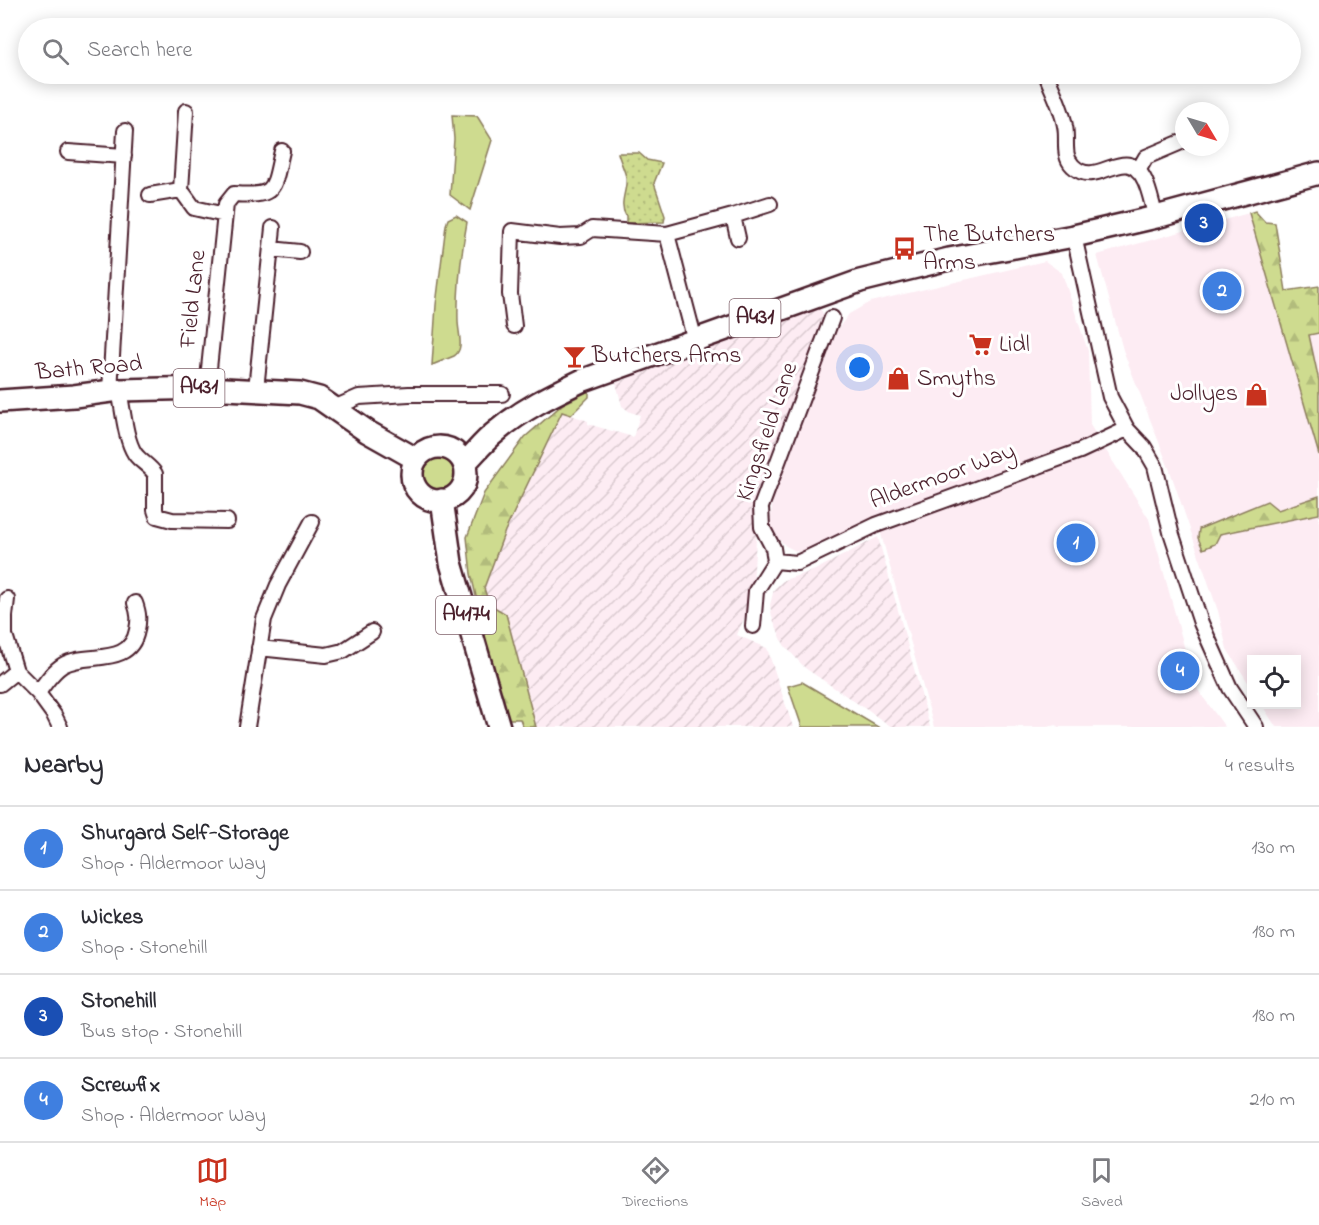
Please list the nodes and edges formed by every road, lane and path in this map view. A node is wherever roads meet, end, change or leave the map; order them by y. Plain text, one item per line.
1 (1050, 84) edge
2 (186, 111) dead end
3 (125, 131) dead end
4 (1175, 145) edge
5 (282, 151) dead end
6 (68, 152) dead end
7 (124, 156) junction
8 (1138, 171) junction
9 (1319, 173) edge
10 (181, 190) junction
11 (150, 195) dead end
12 (770, 204) dead end
13 (225, 215) junction
14 (733, 216) junction
15 (1156, 217) junction
16 (273, 228) dead end
17 (667, 234) junction
18 (1074, 236) junction
19 (738, 238) dead end
20 (271, 249) junction
21 (300, 252) dead end
22 (832, 318) dead end
23 (514, 326) dead end
24 (695, 341) junction
25 (207, 388) junction
26 (256, 389) junction
27 (115, 391) junction
28 (502, 394) dead end
29 (0, 401) edge
30 (334, 408) junction
31 (1127, 429) junction
32 (416, 459) junction
33 (464, 464) junction
34 (442, 500) junction
35 (227, 521) dead end
36 (312, 522) dead end
37 (775, 561) junction
38 (7, 599) dead end
39 (135, 603) dead end
40 (753, 626) dead end
41 (372, 632) dead end
42 (259, 648) junction
43 (16, 671) junction
44 (0, 684) edge
45 (38, 693) junction
46 (60, 727) edge
47 (247, 727) edge
48 (499, 727) edge
49 (1256, 727) edge

1 - 8 street
2 - 10 street
3 - 7 street
4 - 8 street
5 - 13 street
6 - 7 street
7 - 27 street
8 - 15 street
9 - 15 main road, A431
10 - 11 street
10 - 13 street
12 - 14 street
13 - 25 street, Field Lane
14 - 17 street
14 - 19 street
15 - 18 main road, A431
16 - 20 street
17 - 23 street
17 - 24 street
18 - 24 main road, A431
18 - 31 street
20 - 21 street
20 - 26 street
22 - 37 street, Kingsfield Lane
24 - 33 main road, A431
25 - 26 main road, Bath Road / A431
25 - 27 main road, Bath Road / A431
26 - 30 main road, Bath Road / A431
27 - 29 main road, Bath Road / A431
27 - 35 street
28 - 30 street
30 - 32 main road, Bath Road / A431
31 - 37 street, Aldermoor Way
31 - 49 street
32 - 33 main road
32 - 34 main road
33 - 34 main road
34 - 48 main road, A4174
36 - 42 street
37 - 40 street
38 - 43 street
39 - 45 street
41 - 42 street
42 - 47 street
43 - 44 street
43 - 45 street
45 - 46 street

